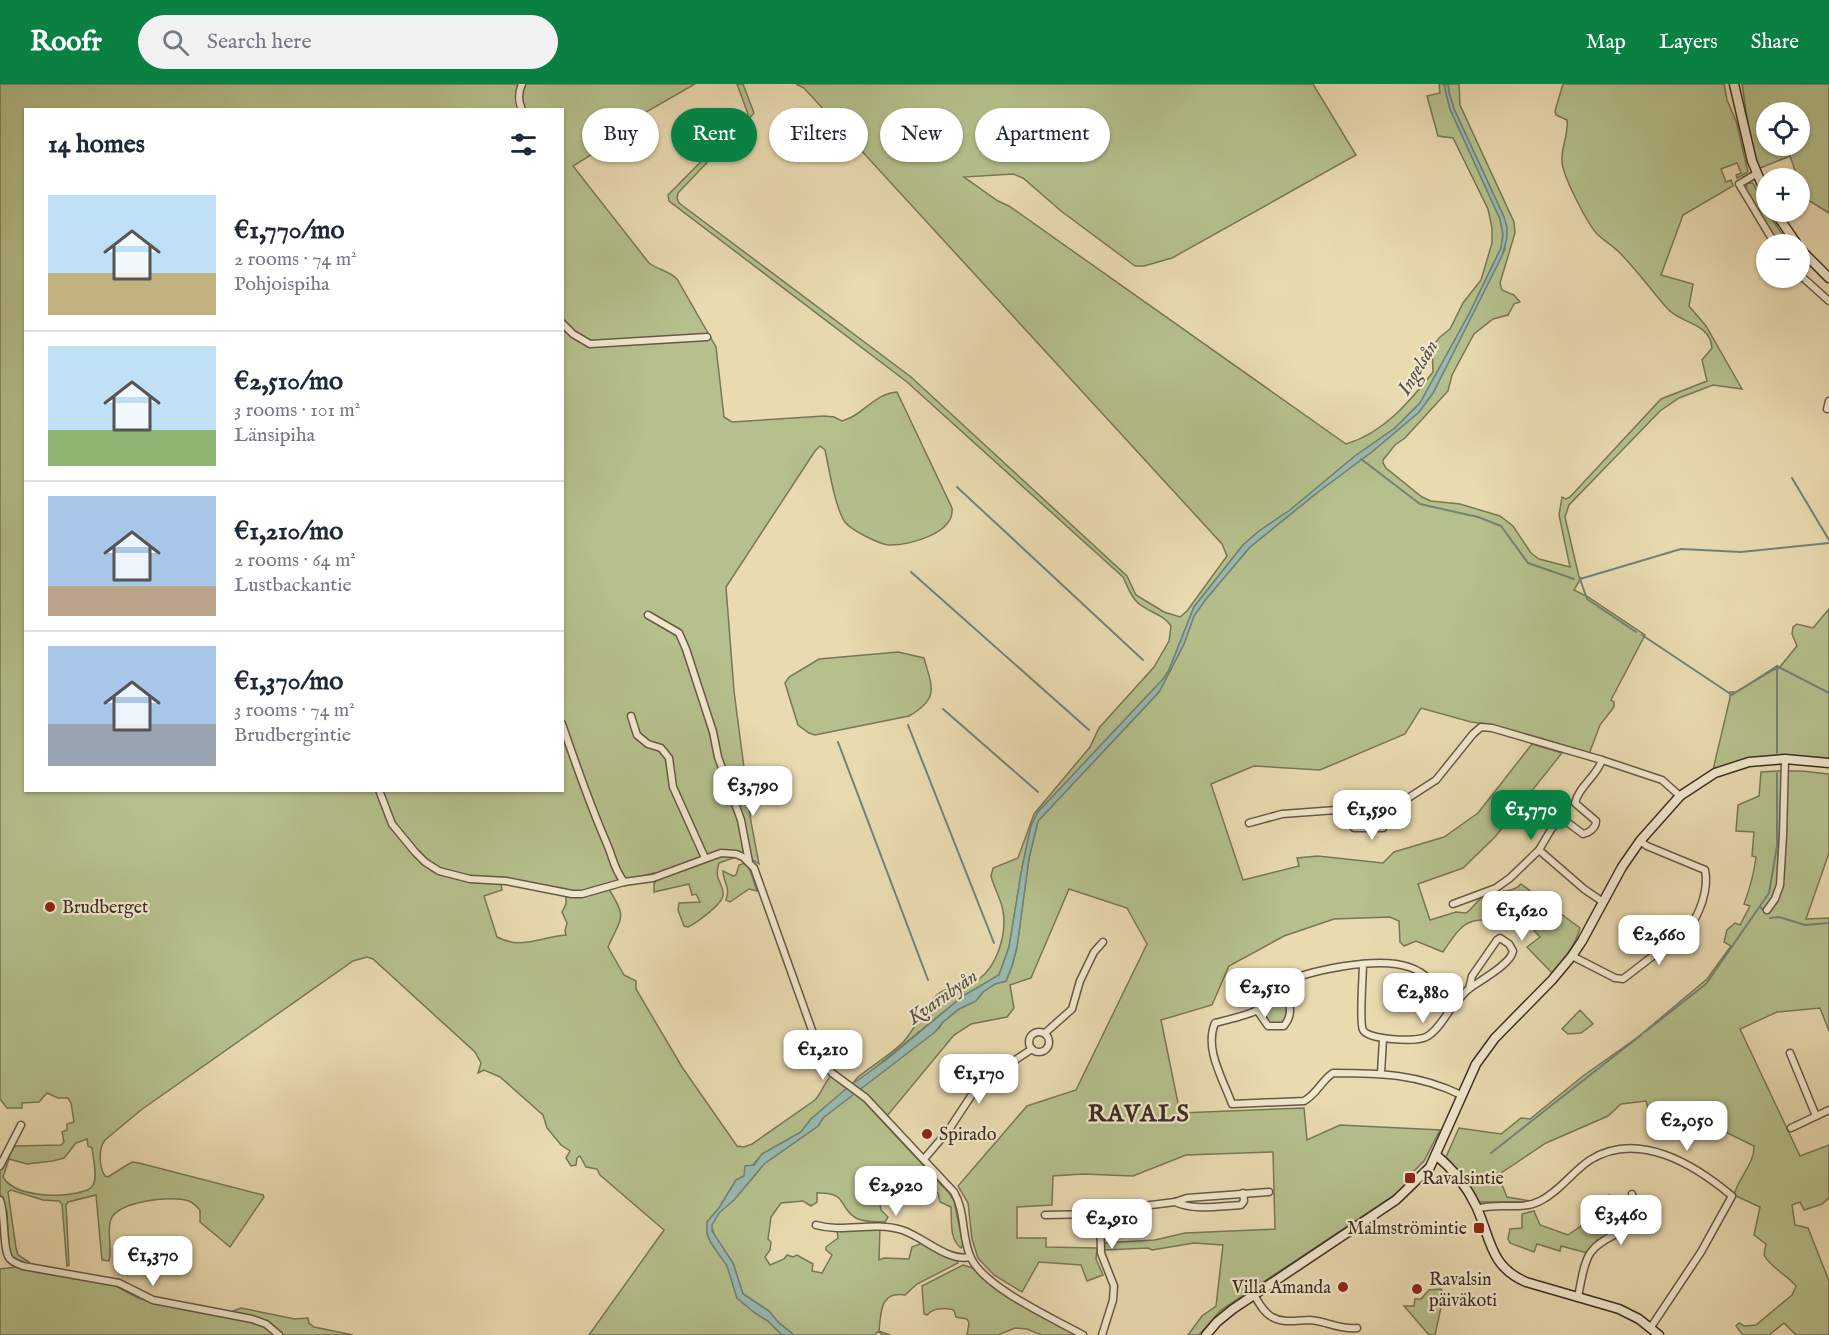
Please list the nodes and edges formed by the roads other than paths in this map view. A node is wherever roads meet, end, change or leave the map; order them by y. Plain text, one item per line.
1 (522, 84) edge
2 (1734, 84) edge
3 (521, 108) edge
4 (1756, 174) joint
5 (1756, 212) edge
6 (1810, 259) edge
7 (1829, 278) edge
8 (1810, 284) edge
9 (1829, 301) edge
10 (564, 325) edge
11 (707, 337) dead end
12 (1829, 401) edge
13 (1827, 409) dead end
14 (648, 615) dead end
15 (631, 716) dead end
16 (564, 730) edge
17 (1785, 759) junction
18 (1602, 760) junction
19 (1829, 763) edge
20 (380, 792) edge
21 (1680, 796) junction
22 (1402, 802) junction
23 (1350, 809) junction
24 (1249, 823) dead end
25 (1640, 841) junction
26 (1539, 850) junction
27 (705, 858) junction
28 (749, 862) junction
29 (624, 882) junction
30 (1603, 902) junction
31 (1454, 904) dead end
32 (1767, 910) dead end
33 (1103, 942) dead end
34 (1572, 956) junction
35 (1363, 964) junction
36 (1278, 986) junction
37 (1469, 989) junction
38 (1454, 1005) junction
39 (1257, 1011) junction
40 (1045, 1033) junction
41 (1383, 1039) junction
42 (1032, 1049) junction
43 (1790, 1053) dead end
44 (1381, 1073) junction
45 (1461, 1095) junction
46 (1829, 1110) edge
47 (1816, 1116) junction
48 (21, 1125) dead end
49 (1791, 1128) dead end
50 (1434, 1157) junction
51 (924, 1159) junction
52 (0, 1166) edge
53 (1269, 1192) dead end
54 (1243, 1193) junction
55 (1632, 1194) dead end
56 (0, 1200) edge
57 (1175, 1202) junction
58 (1477, 1209) junction
59 (1100, 1214) junction
60 (1045, 1215) dead end
61 (816, 1225) dead end
62 (970, 1257) junction
63 (1254, 1295) junction
64 (1578, 1297) junction
65 (1651, 1327) junction
66 (1357, 1328) dead end
67 (279, 1335) edge
68 (1083, 1335) edge
69 (1102, 1335) edge
70 (1206, 1335) edge
71 (1659, 1335) edge

1 - 3 street
2 - 4 street
4 - 5 street
6 - 7 street
8 - 9 street
10 - 11 street
12 - 13 street
14 - 28 street
15 - 27 street
16 - 29 street
17 - 19 street
17 - 21 street
17 - 32 street
18 - 21 street
18 - 22 street
18 - 26 street
20 - 29 street
21 - 25 street
22 - 23 street
22 - 23 street
23 - 24 street
25 - 30 street
25 - 34 street
26 - 30 street
26 - 31 street
27 - 28 street
27 - 29 street
28 - 51 street
30 - 34 street
33 - 40 street
34 - 45 street
35 - 36 street
35 - 38 street
35 - 41 street
36 - 39 street
36 - 39 street
37 - 37 street
37 - 38 street
38 - 41 street
39 - 44 street
40 - 42 street
40 - 42 street
41 - 44 street
42 - 51 street
43 - 47 street
44 - 45 street
45 - 50 street
46 - 47 street
47 - 49 street
48 - 52 street
50 - 58 street
50 - 63 street
51 - 62 street
53 - 54 street
54 - 57 street
54 - 57 street
55 - 64 street
56 - 67 street
57 - 59 street
58 - 64 street
58 - 65 street
59 - 60 street
59 - 69 street
61 - 62 street
62 - 68 street
63 - 66 street
63 - 70 street
64 - 65 street
65 - 71 street

